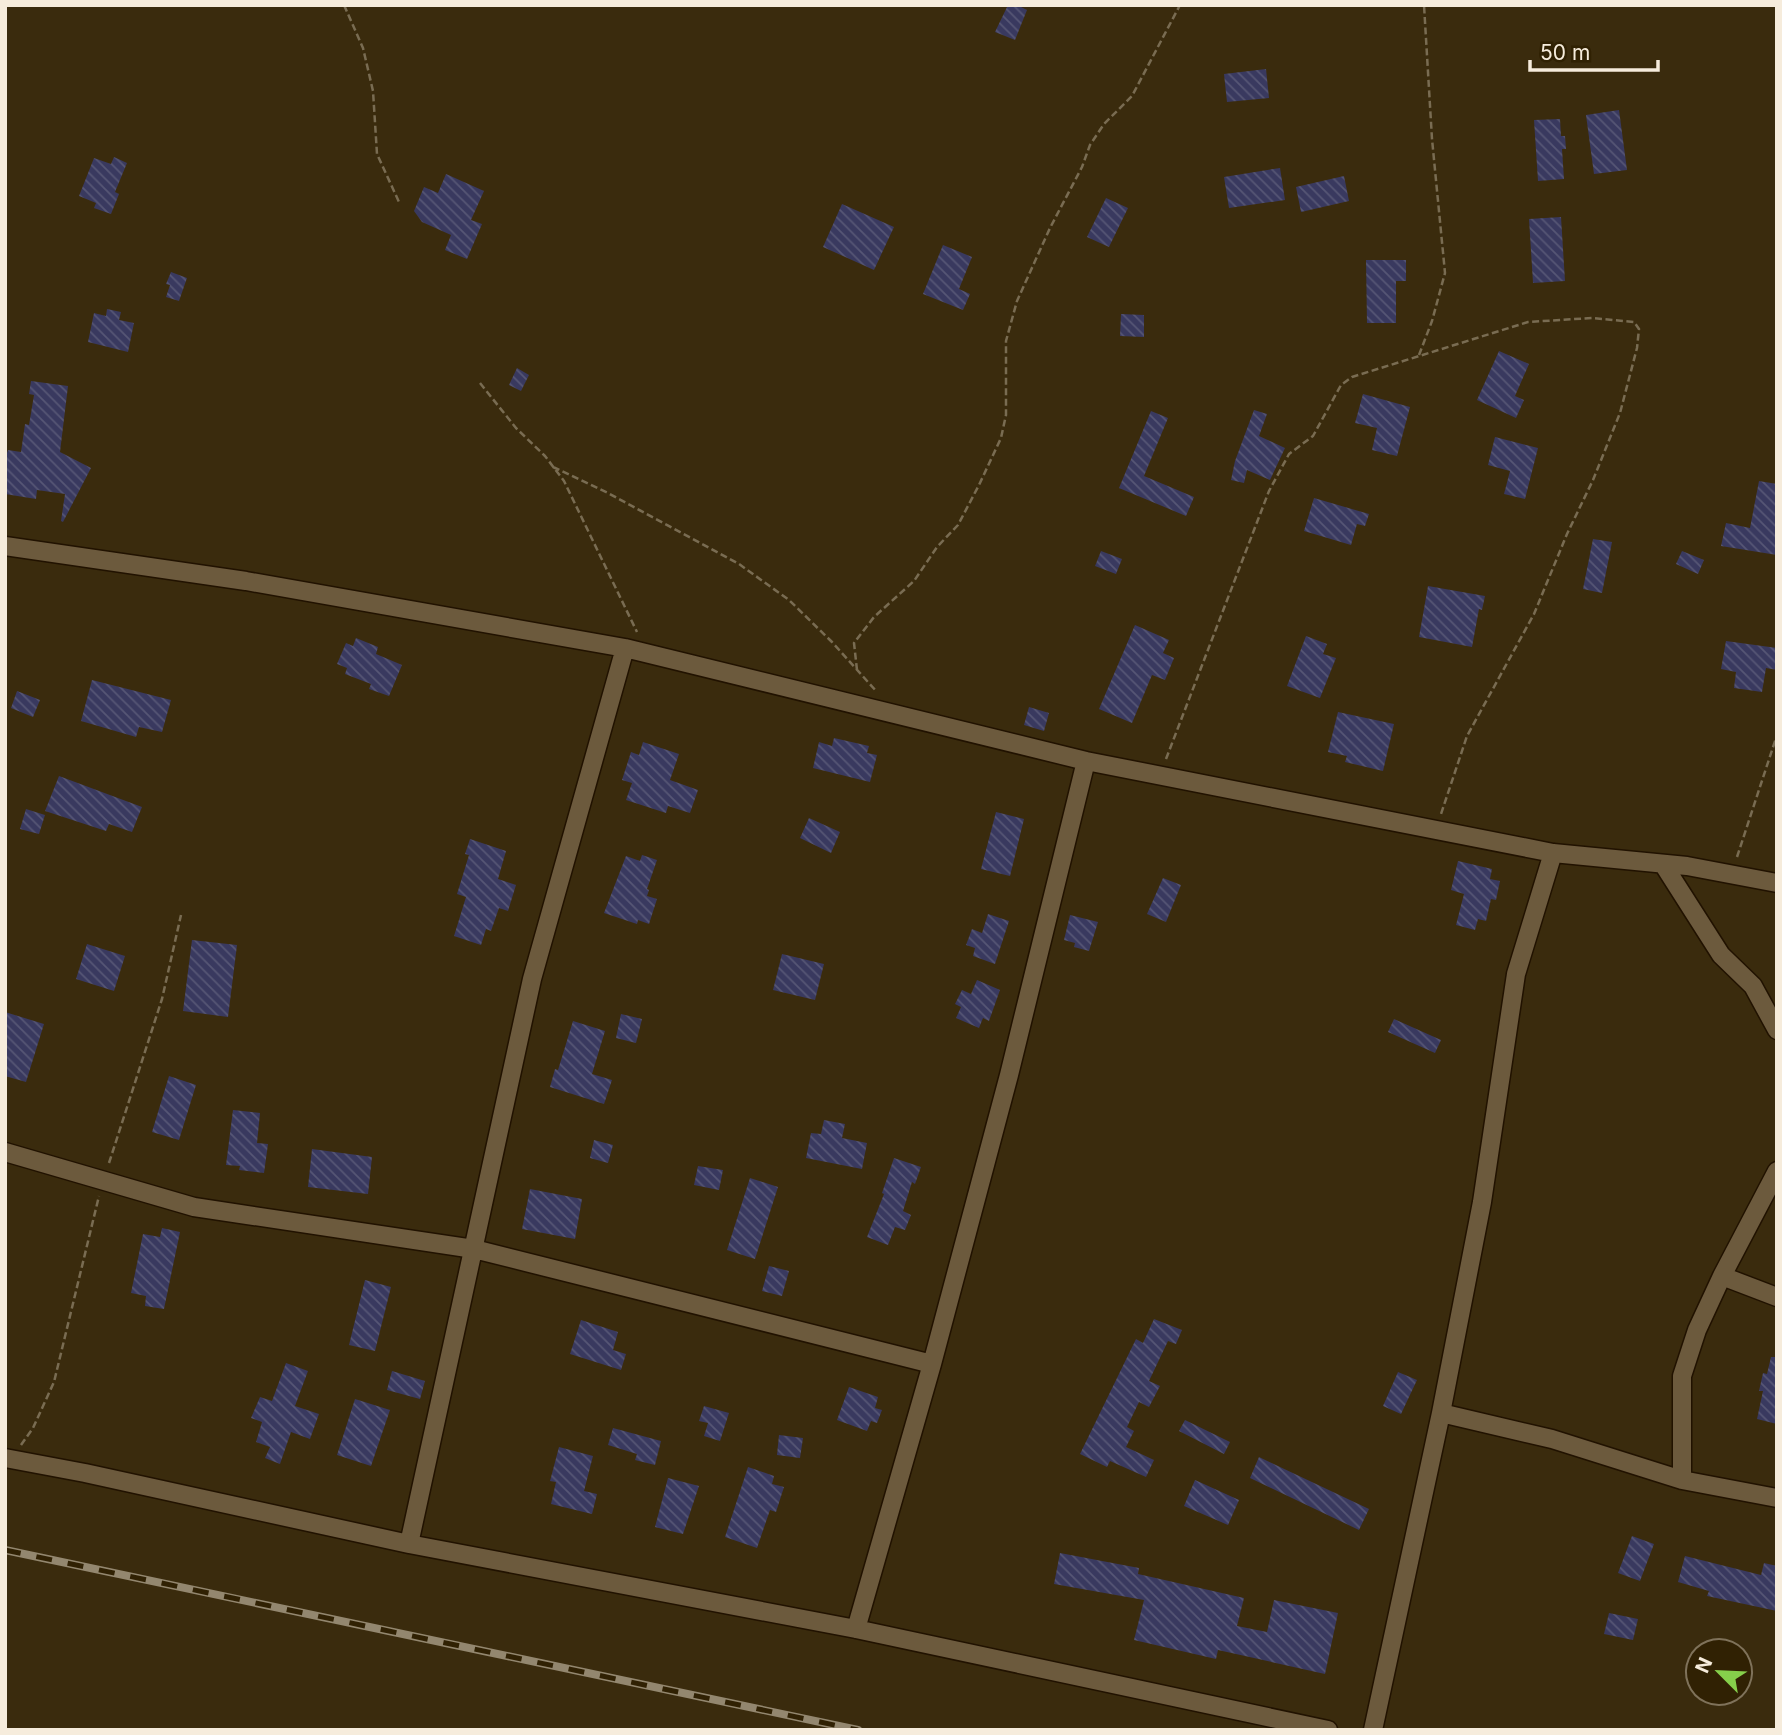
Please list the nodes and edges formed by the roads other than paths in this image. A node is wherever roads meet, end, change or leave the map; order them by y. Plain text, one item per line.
1 (5, 546) edge
2 (625, 648) junction
3 (1086, 761) junction
4 (1553, 853) junction
5 (1663, 863) junction
6 (1777, 883) edge
7 (1777, 1030) edge
8 (5, 1152) edge
9 (1777, 1171) edge
10 (474, 1249) junction
11 (1722, 1276) junction
12 (1777, 1297) edge
13 (932, 1364) junction
14 (1441, 1413) junction
15 (5, 1458) edge
16 (1682, 1480) junction
17 (1777, 1498) edge
18 (409, 1544) junction
19 (856, 1629) junction
20 (1328, 1730) edge
21 (1373, 1730) edge

1 - 2 street
2 - 3 street
2 - 10 street
3 - 4 street
3 - 13 street
4 - 5 street
4 - 14 street
5 - 6 street
5 - 7 street
8 - 10 street
9 - 11 street
10 - 13 street
10 - 18 street
11 - 12 street
11 - 16 street
13 - 19 street
14 - 16 street
14 - 21 street
15 - 18 street
16 - 17 street
18 - 19 street
19 - 20 street

